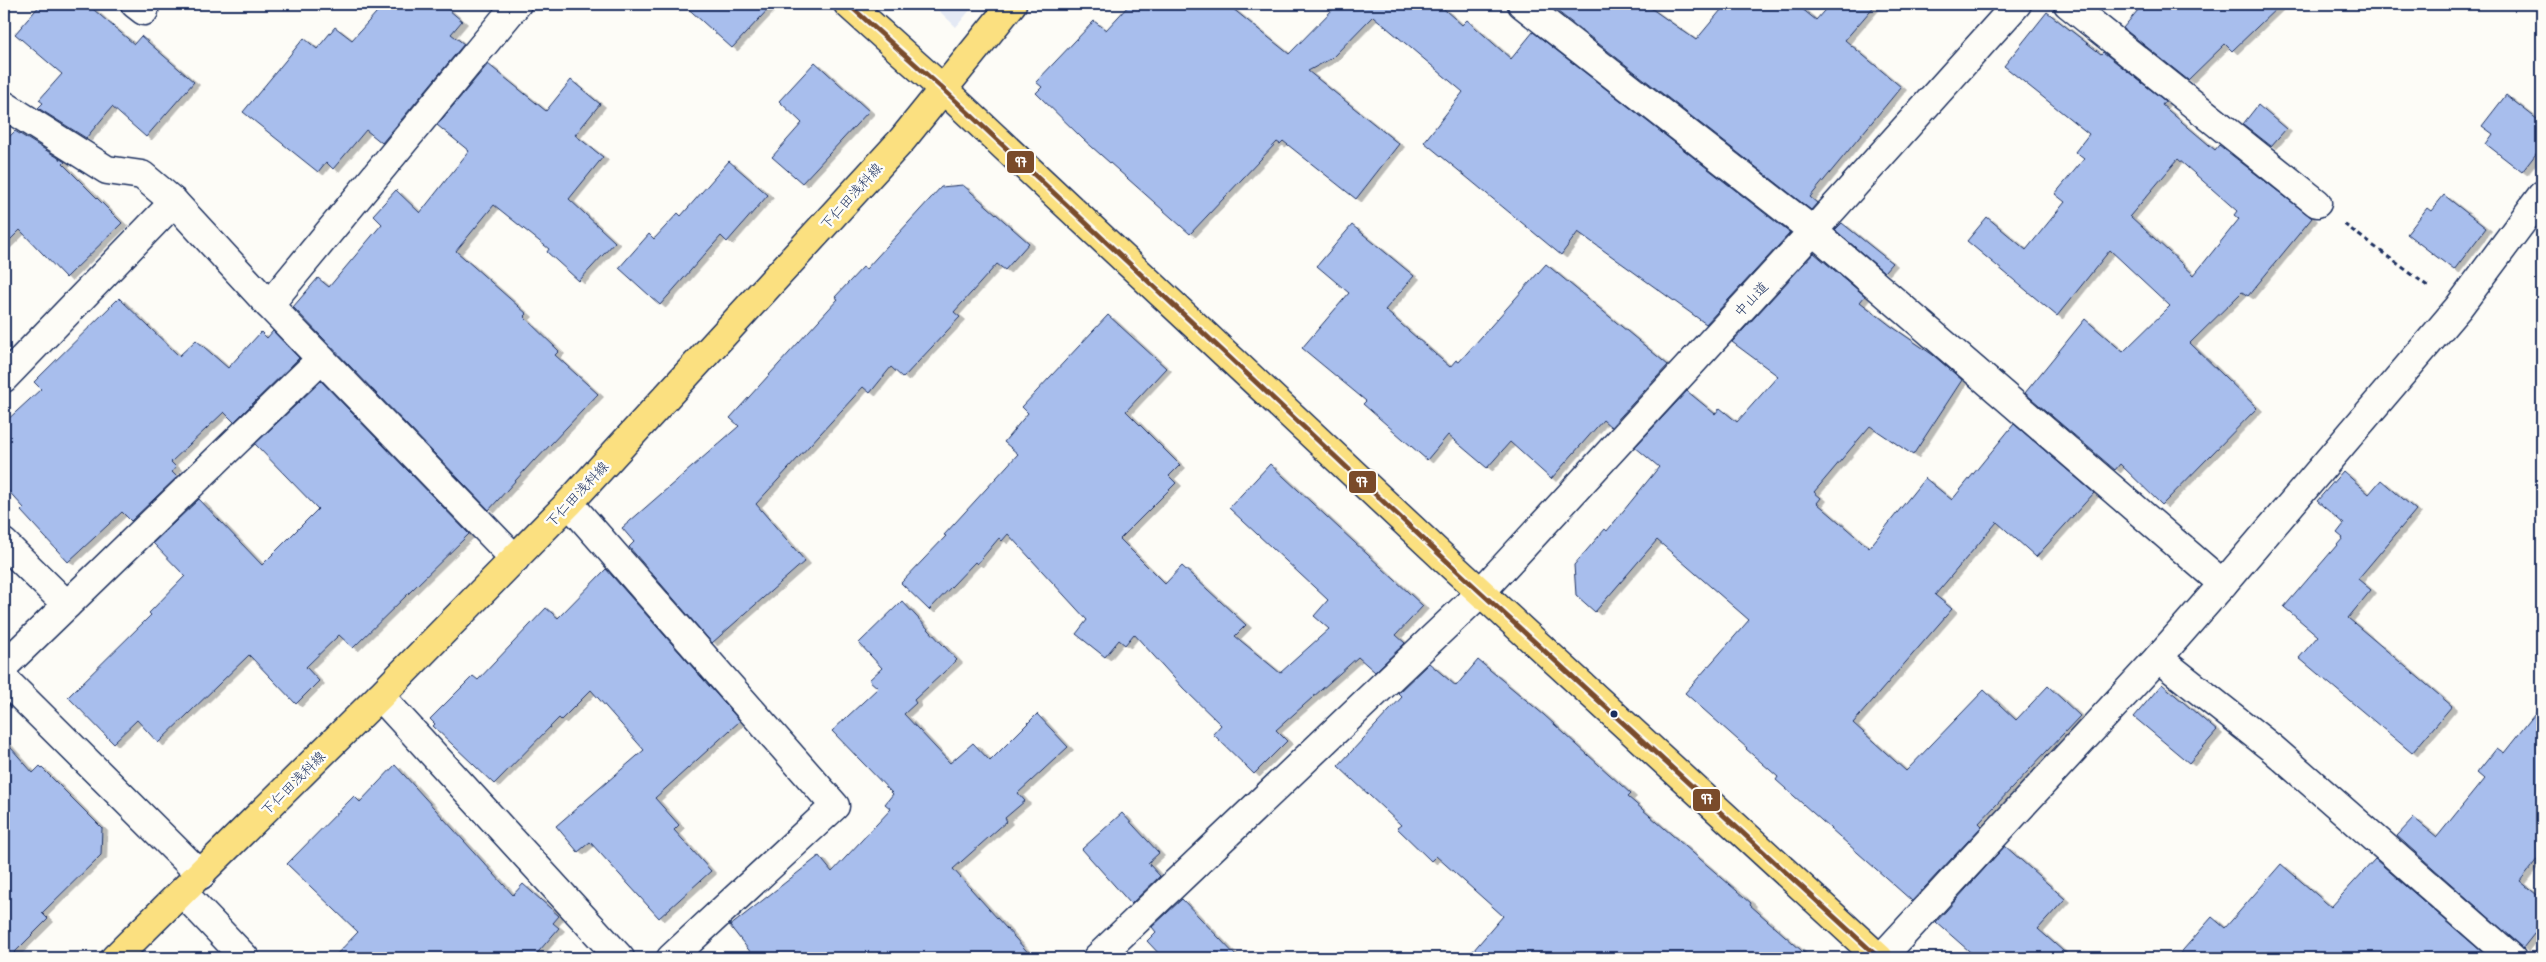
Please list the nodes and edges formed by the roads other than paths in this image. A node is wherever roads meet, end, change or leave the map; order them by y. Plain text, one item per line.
1 (516, 4) edge
2 (848, 4) edge
3 (1012, 4) edge
4 (1522, 4) edge
5 (2018, 4) edge
6 (2068, 4) edge
7 (944, 90) junction
8 (4, 106) edge
9 (2542, 195) edge
10 (174, 202) junction
11 (2317, 203) road end
12 (1813, 231) junction
13 (269, 305) junction
14 (322, 359) junction
15 (4, 378) edge
16 (569, 503) junction
17 (4, 543) edge
18 (515, 559) junction
19 (2223, 584) junction
20 (1481, 592) junction
21 (67, 606) junction
22 (2158, 658) junction
23 (4, 666) edge
24 (4, 678) edge
25 (380, 696) junction
26 (192, 884) junction
27 (115, 958) edge
28 (245, 958) edge
29 (620, 958) edge
30 (672, 958) edge
31 (1097, 958) edge
32 (1880, 958) edge
33 (2512, 958) edge

1 - 13 street
2 - 7 main road
3 - 7 main road, 下仁田浅科線
4 - 12 street
5 - 12 street, 中山道
6 - 11 street
7 - 16 main road, 下仁田浅科線
7 - 20 main road
8 - 10 street
9 - 19 street
10 - 13 street
10 - 15 street
12 - 19 street
12 - 20 street, 中山道
13 - 14 street
14 - 18 street
14 - 21 street
16 - 18 main road, 下仁田浅科線
16 - 30 street
17 - 21 street
18 - 25 main road, 下仁田浅科線
19 - 22 street
20 - 31 street, 中山道
20 - 32 main road
21 - 23 street
22 - 32 street
22 - 33 street
24 - 26 street
25 - 26 main road, 下仁田浅科線
25 - 29 street
26 - 27 main road, 下仁田浅科線
26 - 28 street

